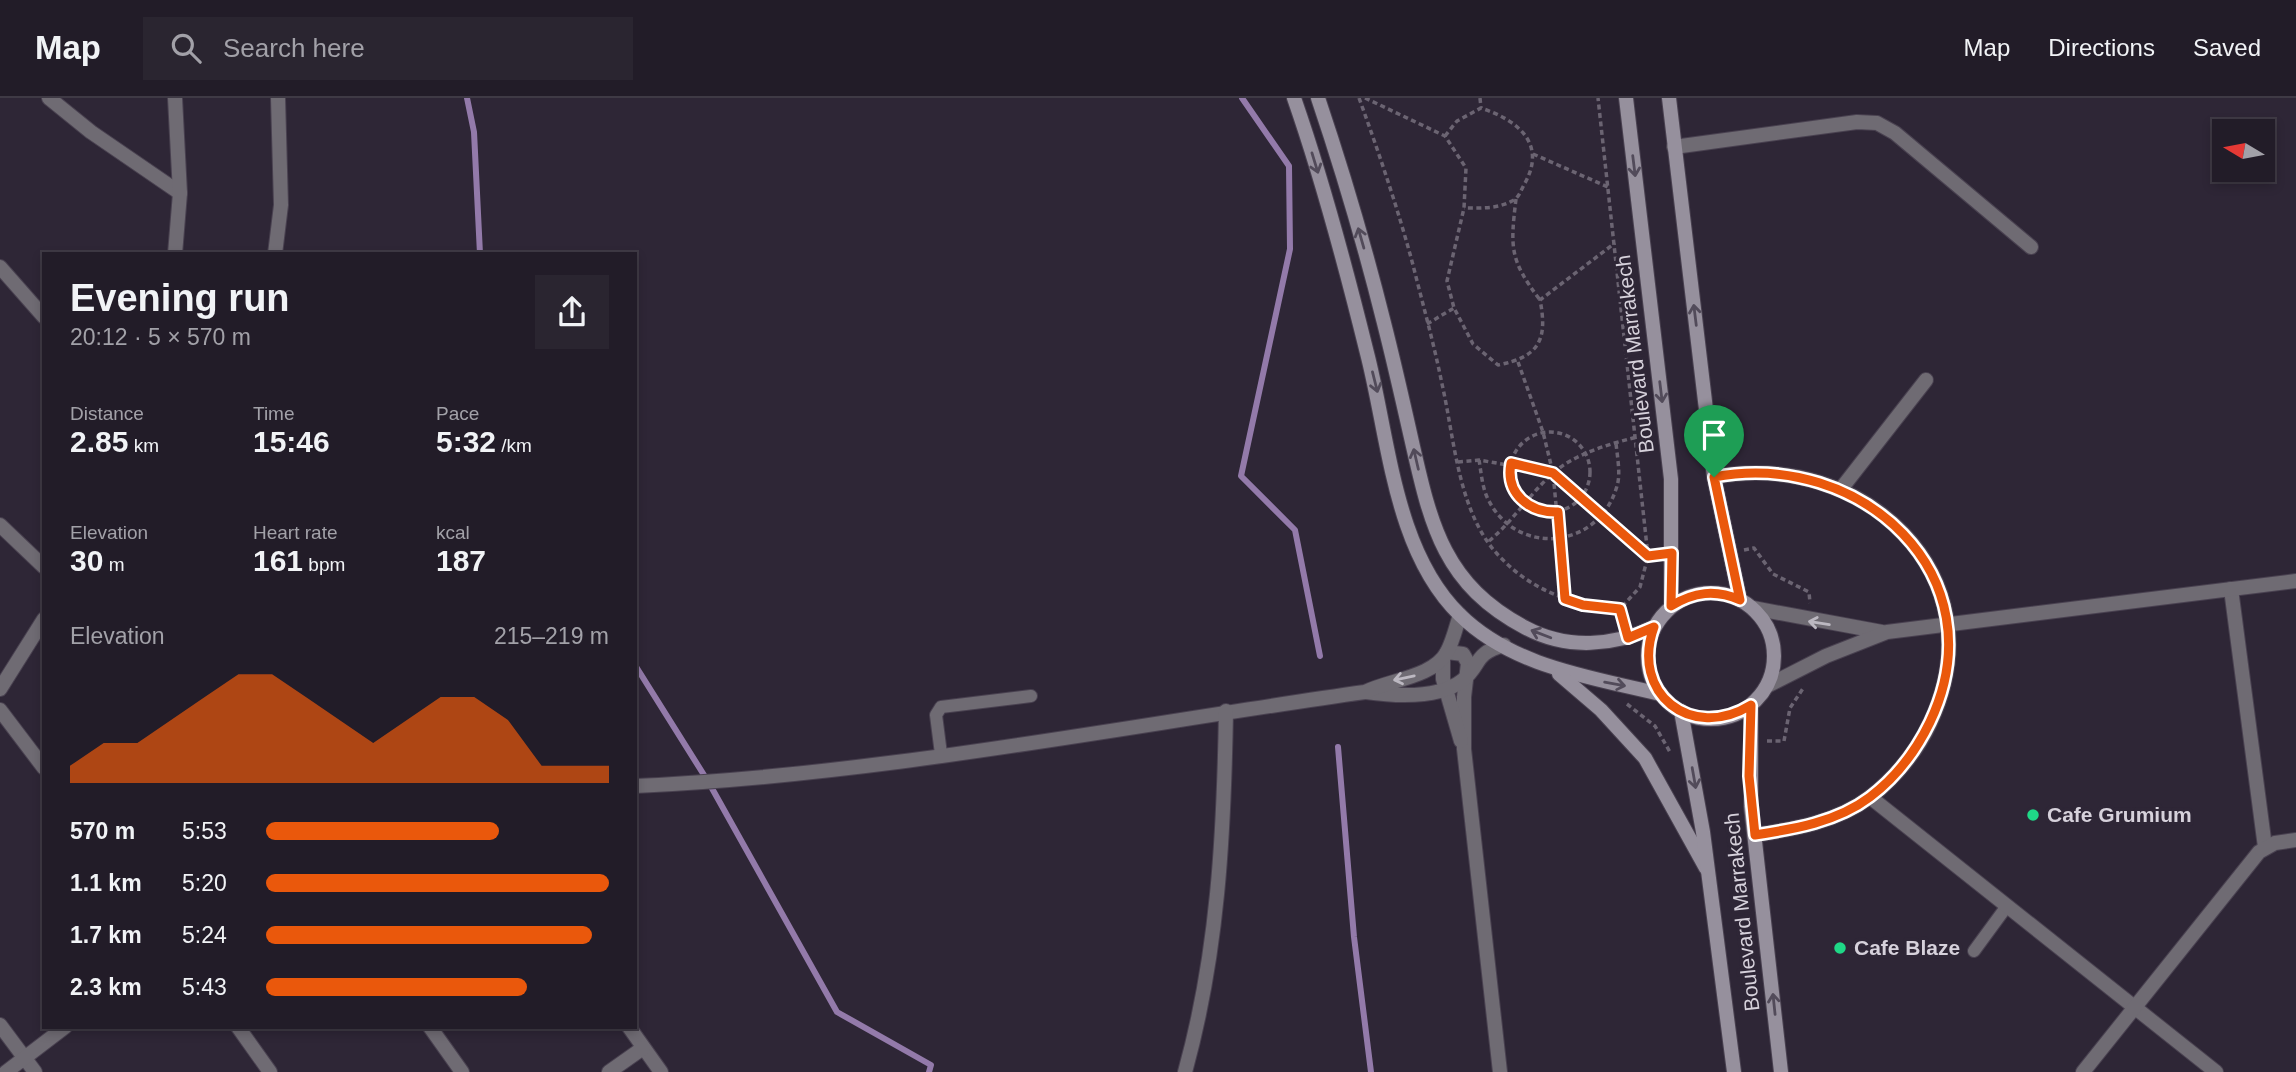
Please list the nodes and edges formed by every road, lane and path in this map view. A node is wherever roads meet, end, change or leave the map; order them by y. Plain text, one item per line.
1 (49, 98) edge
2 (175, 98) edge
3 (278, 98) edge
4 (1294, 98) edge
5 (1318, 98) edge
6 (1359, 98) edge
7 (1364, 98) edge
8 (1480, 98) edge
9 (1598, 98) edge
10 (1626, 98) edge
11 (1669, 98) edge
12 (1481, 108) junction
13 (1445, 136) junction
14 (1674, 146) junction
15 (1533, 154) junction
16 (1608, 187) junction
17 (180, 193) junction
18 (1516, 200) junction
19 (1464, 208) junction
20 (1615, 243) junction
21 (2031, 247) dead end
22 (175, 252) edge
23 (275, 252) edge
24 (0, 267) edge
25 (1540, 300) junction
26 (1454, 308) junction
27 (42, 315) edge
28 (1427, 324) junction
29 (1517, 361) junction
30 (1926, 380) dead end
31 (1543, 432) junction
32 (1637, 437) junction
33 (1616, 443) junction
34 (1587, 454) junction
35 (1479, 460) junction
36 (1458, 462) junction
37 (1511, 463) junction
38 (1553, 473) junction
39 (1714, 477) junction
40 (1841, 489) junction
41 (1581, 497) junction
42 (1526, 504) junction
43 (1558, 512) junction
44 (1603, 515) junction
45 (0, 525) edge
46 (1508, 525) junction
47 (1560, 538) junction
48 (1489, 541) junction
49 (1728, 552) junction
50 (1672, 553) junction
51 (1648, 556) junction
52 (42, 565) edge
53 (2296, 581) edge
54 (2231, 589) junction
55 (1565, 599) junction
56 (1747, 604) junction
57 (1671, 606) junction
58 (1620, 609) junction
59 (1460, 615) junction
60 (42, 622) edge
61 (1813, 622) junction
62 (1948, 625) junction
63 (1654, 627) junction
64 (1887, 632) junction
65 (1628, 638) junction
66 (1504, 645) junction
67 (1445, 655) junction
68 (1820, 659) junction
69 (1550, 667) junction
70 (1467, 676) junction
71 (1624, 685) junction
72 (1767, 686) junction
73 (0, 689) edge
74 (1445, 689) junction
75 (1365, 692) junction
76 (1660, 694) junction
77 (1031, 696) dead end
78 (1751, 705) junction
79 (0, 710) edge
80 (1226, 711) junction
81 (1681, 711) junction
82 (1749, 741) junction
83 (1464, 749) junction
84 (1689, 752) junction
85 (941, 754) junction
86 (42, 765) edge
87 (637, 786) edge
88 (1870, 797) junction
89 (1755, 835) junction
90 (2296, 840) edge
91 (2265, 847) junction
92 (1709, 873) junction
93 (2007, 906) junction
94 (1974, 951) dead end
95 (2134, 1008) junction
96 (0, 1025) edge
97 (62, 1029) edge
98 (239, 1029) edge
99 (431, 1029) edge
100 (630, 1029) edge
101 (643, 1048) junction
102 (24, 1058) junction
103 (6, 1072) edge
104 (35, 1072) edge
105 (270, 1072) edge
106 (462, 1072) edge
107 (610, 1072) edge
108 (661, 1072) edge
109 (1185, 1072) edge
110 (1500, 1072) edge
111 (1734, 1072) edge
112 (1782, 1072) edge
113 (2083, 1072) edge
114 (2216, 1072) edge

1 - 17 street
2 - 17 street
3 - 23 street
4 -> 59 main road
65 -> 5 main road
6 - 28 path
7 - 13 path
8 - 12 path
9 - 16 path
10 -> 50 main road, Boulevard Marrakech
11 - 14 main road
12 - 13 path
12 - 15 path
13 - 19 path
14 - 21 street
39 -> 14 main road
15 - 16 path
15 - 18 path
16 - 20 path
17 - 22 street
18 - 19 path
18 - 25 path
19 - 26 path
20 - 25 path
20 - 32 path
24 - 27 street
25 - 29 path
26 - 28 path
26 - 29 path
28 - 36 path
29 - 31 path
30 - 40 street
31 - 34 path
31 - 37 path
31 - 38 path
32 - 33 path
32 - 51 path
33 - 34 path
33 - 44 path
34 - 38 path
34 - 41 path
35 - 36 path
35 - 37 path
35 - 46 path
36 - 48 path
37 - 38 path
37 - 42 path
38 - 41 path
38 - 42 path
38 - 43 path
39 - 40 street
39 - 49 main road
40 - 62 street
41 - 43 path
41 - 44 path
42 - 43 path
42 - 46 path
43 - 47 path
44 - 47 path
44 - 51 path
45 - 52 street
46 - 47 path
46 - 48 path
47 - 55 path
48 - 55 path
49 - 56 main road
49 - 61 path
50 - 51 path
50 - 57 main road, Boulevard Marrakech
51 - 58 path
53 - 54 street
54 - 62 street
54 - 91 street
55 - 58 path
56 - 57 main road
56 - 61 street
56 - 72 main road
57 - 63 main road
58 - 65 path
59 - 66 main road
59 - 67 street
60 - 73 street
64 -> 61 street
62 - 64 street
62 - 88 street
63 - 65 main road
63 - 76 main road
64 - 68 street
66 - 69 main road
66 - 70 street
67 - 70 street
67 - 74 street
67 -> 75 street
68 - 72 street
68 - 82 path
69 -> 71 main road
69 - 92 main road
70 - 74 street
70 - 83 street
71 - 76 main road
71 - 84 path
72 - 78 main road
74 - 75 street
74 - 83 street
75 - 80 street
76 - 81 main road
77 - 85 lane
78 - 81 main road
78 - 82 main road, Boulevard Marrakech
79 - 86 street
80 - 85 street
80 - 109 street
81 - 84 main road, Boulevard Marrakech
82 - 89 main road, Boulevard Marrakech
83 - 110 street
84 -> 92 main road, Boulevard Marrakech
85 - 87 street
88 - 89 street
88 - 93 street
112 -> 89 main road, Boulevard Marrakech
90 - 91 street
91 - 95 street
92 - 111 main road, Boulevard Marrakech
93 - 94 lane
93 - 95 street
95 - 113 street
95 - 114 street
96 - 102 street
97 - 102 street
98 - 105 street
99 - 106 street
100 - 101 street
101 - 107 street
101 - 108 street
102 - 103 street
102 - 104 street

